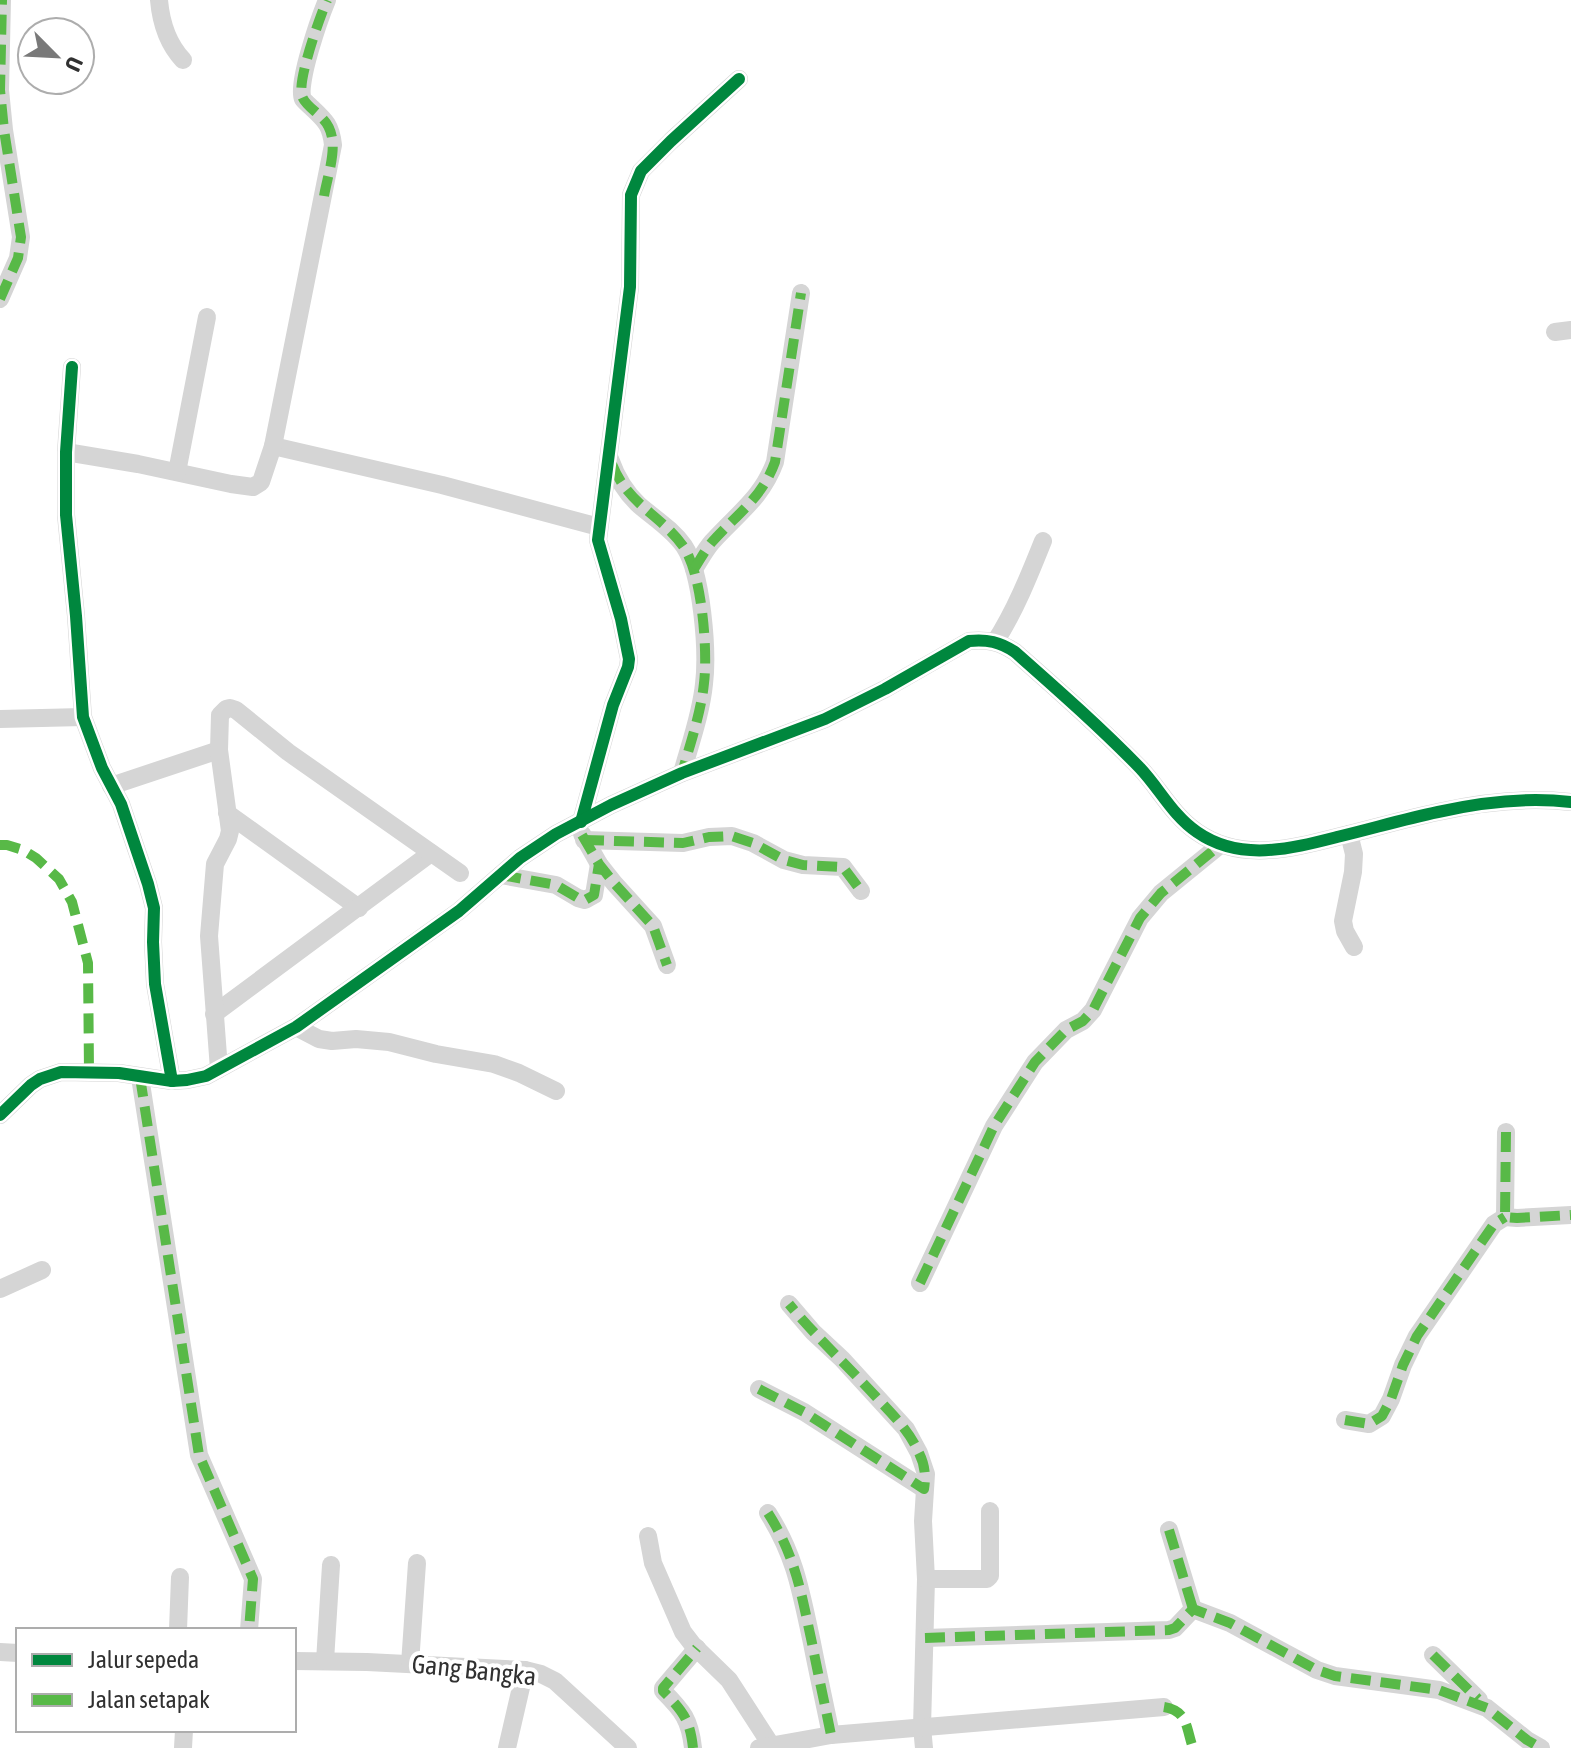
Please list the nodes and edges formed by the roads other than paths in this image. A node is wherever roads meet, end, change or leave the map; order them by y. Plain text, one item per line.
1 (2, 0) edge
2 (159, 0) edge
3 (327, 0) edge
4 (183, 60) dead end
5 (739, 79) dead end
6 (801, 293) dead end
7 (0, 299) edge
8 (207, 317) dead end
9 (72, 367) dead end
10 (273, 446) junction
11 (66, 452) junction
12 (609, 457) junction
13 (177, 472) junction
14 (599, 527) junction
15 (1043, 541) dead end
16 (694, 569) junction
17 (995, 642) junction
18 (83, 717) junction
19 (0, 719) edge
20 (219, 750) junction
21 (682, 773) junction
22 (111, 786) junction
23 (1571, 802) edge
24 (227, 813) junction
25 (581, 829) junction
26 (1349, 834) junction
27 (1220, 845) junction
28 (431, 853) junction
29 (599, 864) junction
30 (460, 873) dead end
31 (501, 875) junction
32 (861, 891) dead end
33 (359, 908) junction
34 (1354, 947) dead end
35 (667, 965) dead end
36 (214, 1014) junction
37 (296, 1027) junction
38 (219, 1069) junction
39 (140, 1077) junction
40 (172, 1081) junction
41 (556, 1091) dead end
42 (0, 1115) edge
43 (1506, 1132) dead end
44 (1571, 1215) edge
45 (1505, 1217) junction
46 (42, 1270) dead end
47 (920, 1283) dead end
48 (0, 1289) edge
49 (789, 1304) dead end
50 (759, 1389) dead end
51 (1345, 1420) dead end
52 (924, 1489) junction
53 (990, 1511) dead end
54 (768, 1513) dead end
55 (1169, 1530) dead end
56 (648, 1536) dead end
57 (417, 1563) dead end
58 (331, 1565) dead end
59 (180, 1577) dead end
60 (926, 1579) junction
61 (1193, 1609) junction
62 (178, 1628) edge
63 (249, 1628) edge
64 (925, 1638) junction
65 (697, 1648) junction
66 (1433, 1655) dead end
67 (296, 1661) edge
68 (325, 1661) junction
69 (410, 1664) junction
70 (525, 1670) junction
71 (1164, 1707) dead end
72 (1487, 1708) junction
73 (922, 1727) junction
74 (831, 1735) junction
75 (765, 1747) edge
76 (507, 1748) edge
77 (628, 1748) edge
78 (693, 1748) edge
79 (924, 1748) edge
80 (1541, 1748) edge

1 - 7 street
2 - 4 street
3 - 10 street
5 - 12 street
6 - 16 street
8 - 13 street
9 - 11 street
10 - 13 street
10 - 14 street
11 - 13 street
11 - 18 street
12 - 14 street
12 - 16 street
14 - 25 street
15 - 17 street
16 - 21 street
17 - 21 street
17 - 27 street
18 - 19 street
18 - 22 street
20 - 22 street
20 - 24 street
20 - 28 street
21 - 25 street
22 - 40 street
23 - 26 street
24 - 33 street
24 - 36 street
25 - 29 street
25 - 31 street
25 - 32 street
26 - 27 street
26 - 34 street
27 - 47 street
28 - 30 street
28 - 33 street
29 - 31 street
29 - 35 street
31 - 37 street
33 - 36 street
36 - 38 street
37 - 38 street
37 - 41 street
38 - 40 street
39 - 40 street
39 - 42 street
39 - 63 street
43 - 45 street
44 - 45 street
45 - 51 street
46 - 48 street
49 - 52 street
50 - 52 street
52 - 60 street
53 - 60 street
54 - 74 street
55 - 61 street
56 - 65 street
57 - 69 street
58 - 68 street
59 - 62 street
60 - 64 street
61 - 64 street
61 - 72 street
64 - 73 street
65 - 75 street
65 - 78 street
66 - 72 street
67 - 68 street, Gang Bangka
68 - 69 street, Gang Bangka
69 - 70 street, Gang Bangka
70 - 76 street
70 - 77 street, Gang Bangka
71 - 73 street
72 - 80 street
73 - 74 street
73 - 79 street
74 - 75 street

